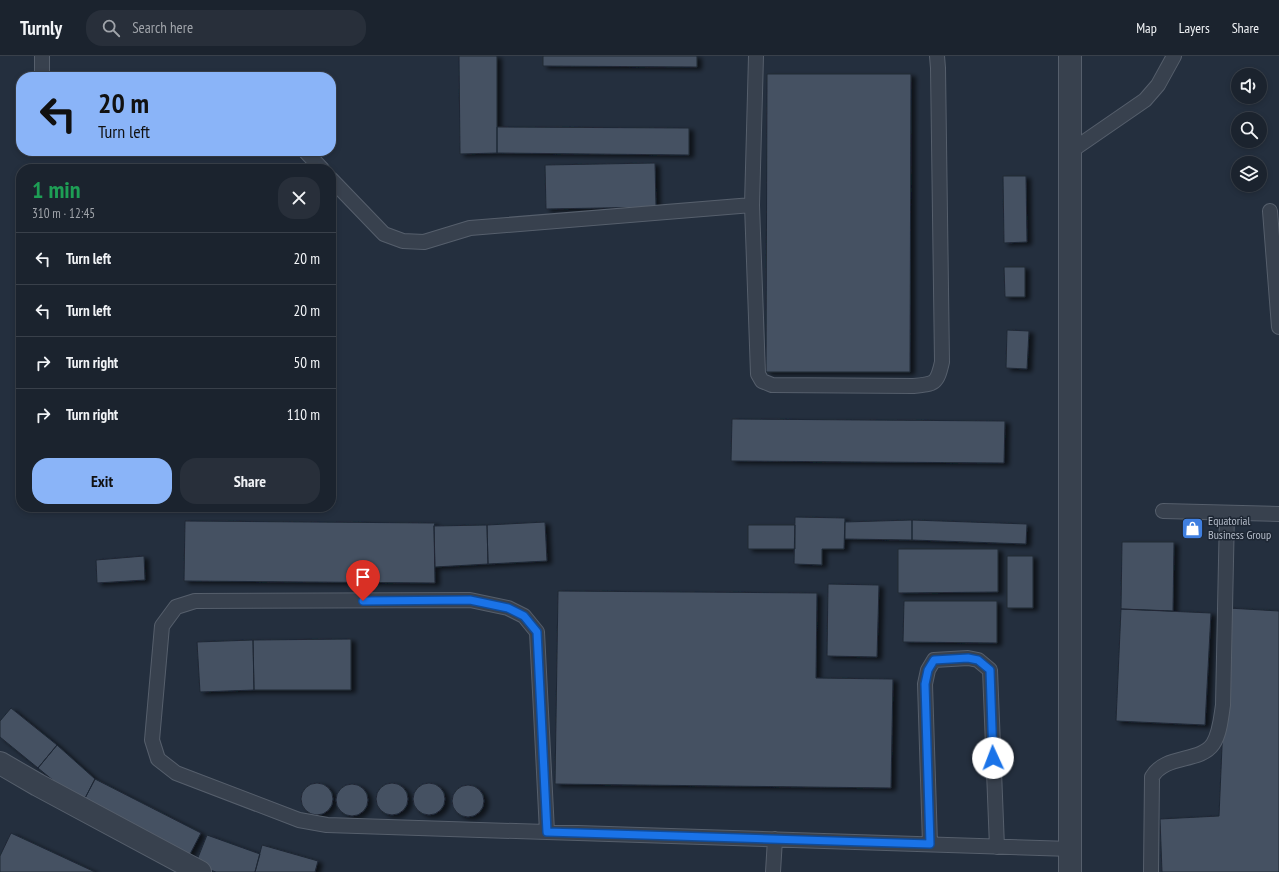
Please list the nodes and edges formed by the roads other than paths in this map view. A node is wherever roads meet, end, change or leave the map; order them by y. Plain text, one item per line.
1 (42, 56) edge
2 (756, 56) edge
3 (937, 56) edge
4 (1070, 56) edge
5 (1174, 56) edge
6 (42, 72) edge
7 (1071, 151) junction
8 (310, 156) edge
9 (317, 164) edge
10 (336, 184) edge
11 (752, 205) junction
12 (1270, 211) dead end
13 (1279, 327) edge
14 (1163, 511) dead end
15 (1227, 512) junction
16 (1279, 514) edge
17 (0, 764) edge
18 (547, 832) junction
19 (775, 839) junction
20 (930, 844) junction
21 (997, 847) junction
22 (1071, 849) junction
23 (200, 872) edge
24 (773, 872) edge
25 (1070, 872) edge
26 (1151, 872) edge

1 - 6 lane
2 - 11 lane
3 - 11 lane
4 - 7 street
5 - 7 lane
7 - 22 street
8 - 9 lane
10 - 11 lane
12 - 13 lane
14 - 15 lane
15 - 16 lane
15 - 26 lane
17 - 23 street
18 - 18 lane
18 - 19 lane
19 - 20 lane
19 - 24 lane
20 - 21 lane
20 - 21 lane
21 - 22 lane
22 - 25 street

